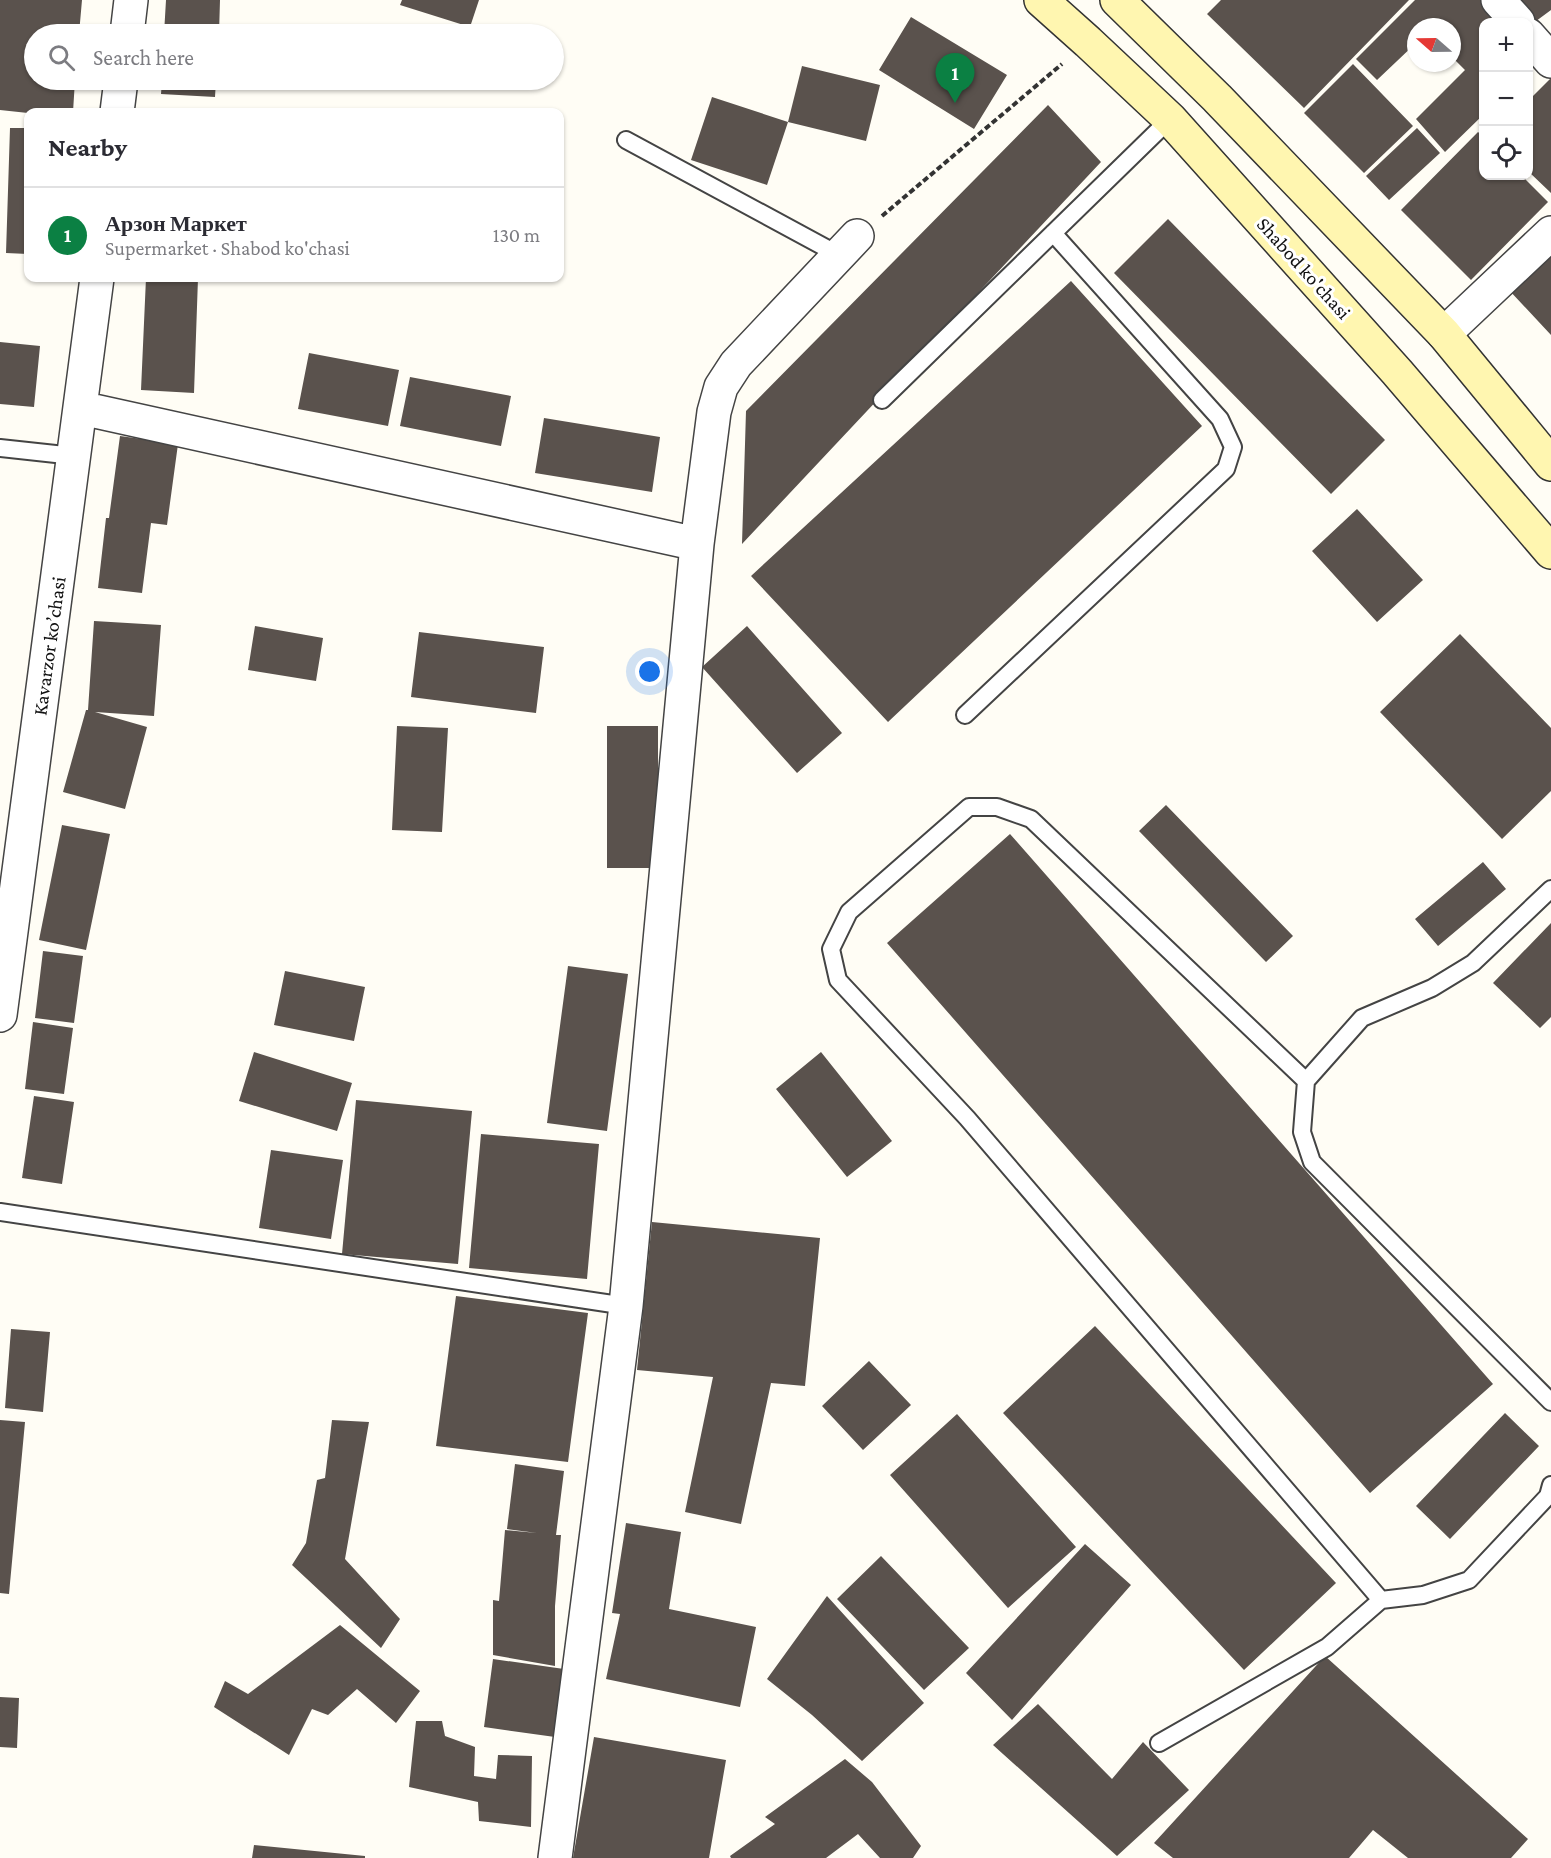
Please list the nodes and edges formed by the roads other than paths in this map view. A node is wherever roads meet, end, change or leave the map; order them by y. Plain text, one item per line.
1 (131, 0) edge
2 (1041, 0) edge
3 (1117, 0) edge
4 (1498, 0) edge
5 (1514, 18) edge
6 (128, 24) edge
7 (1533, 41) edge
8 (1551, 61) edge
9 (120, 90) edge
10 (118, 108) edge
11 (1170, 119) junction
12 (626, 140) dead end
13 (1053, 233) junction
14 (1551, 233) edge
15 (848, 246) joint
16 (97, 282) edge
17 (1444, 334) junction
18 (882, 400) dead end
19 (81, 408) junction
20 (0, 448) edge
21 (74, 456) junction
22 (1551, 464) edge
23 (697, 544) junction
24 (1551, 552) edge
25 (965, 715) dead end
26 (1551, 889) edge
27 (0, 1015) edge
28 (1306, 1081) junction
29 (0, 1212) edge
30 (626, 1306) junction
31 (1551, 1402) edge
32 (1551, 1485) edge
33 (1381, 1600) junction
34 (1159, 1743) dead end
35 (555, 1858) edge

1 - 6 street
2 - 11 main road, Shabod ko'chasi
3 - 17 main road
4 - 5 street
7 - 8 street
9 - 10 street
11 - 13 lane
11 - 24 main road, Shabod ko'chasi
12 - 15 lane
13 - 18 lane
13 - 25 lane
14 - 17 street
15 - 23 street
16 - 19 street, Kavarzor ko’chasi
17 - 22 main road
19 - 21 street, Kavarzor ko’chasi
19 - 23 street
20 - 21 lane
21 - 27 street, Kavarzor ko’chasi
23 - 30 street
26 - 28 lane
28 - 31 lane
28 - 33 lane
29 - 30 lane
30 - 35 street
32 - 33 lane
33 - 34 lane

